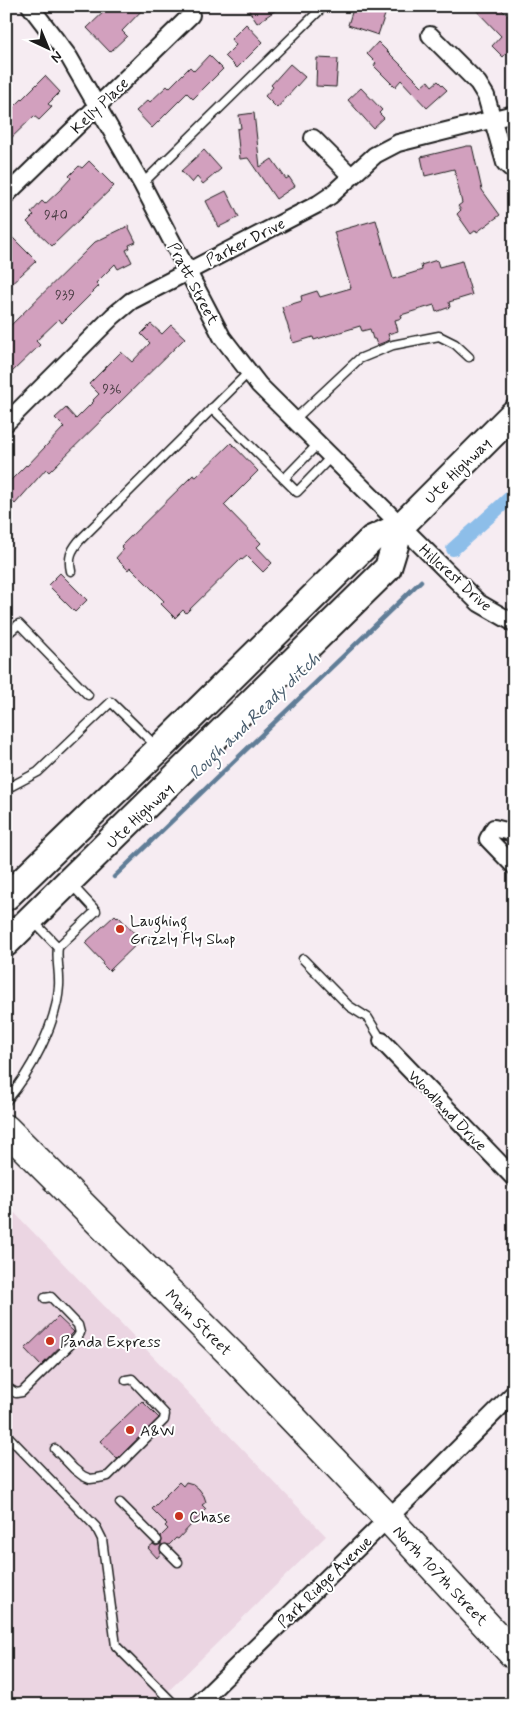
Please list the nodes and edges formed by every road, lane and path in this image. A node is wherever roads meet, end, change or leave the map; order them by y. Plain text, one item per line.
1 (30, 6) edge
2 (324, 6) edge
3 (191, 15) dead end
4 (430, 35) dead end
5 (98, 106) junction
6 (514, 114) edge
7 (492, 119) junction
8 (313, 138) dead end
9 (514, 171) edge
10 (351, 176) junction
11 (142, 184) junction
12 (6, 195) edge
13 (187, 271) junction
14 (469, 357) dead end
15 (248, 372) junction
16 (212, 408) junction
17 (514, 413) edge
18 (294, 420) junction
19 (6, 423) edge
20 (318, 444) junction
21 (331, 457) junction
22 (284, 479) junction
23 (401, 526) junction
24 (71, 571) dead end
25 (514, 623) edge
26 (6, 635) edge
27 (88, 695) dead end
28 (159, 749) junction
29 (6, 789) edge
30 (514, 833) edge
31 (514, 866) edge
32 (69, 883) junction
33 (6, 897) edge
34 (31, 919) junction
35 (6, 943) edge
36 (58, 947) junction
37 (303, 958) dead end
38 (382, 1041) joint
39 (6, 1102) edge
40 (6, 1129) edge
41 (514, 1178) edge
42 (45, 1298) dead end
43 (126, 1380) dead end
44 (6, 1387) edge
45 (514, 1393) edge
46 (6, 1434) edge
47 (55, 1449) dead end
48 (120, 1503) dead end
49 (388, 1518) junction
50 (157, 1540) dead end
51 (165, 1549) dead end
52 (178, 1562) dead end
53 (514, 1655) edge
54 (175, 1705) edge
55 (197, 1705) edge

1 - 5 street, Pratt Street
2 - 11 lane
3 - 5 street, Kelly Place
4 - 7 street
5 - 11 street, Pratt Street
5 - 12 street, Kelly Place
6 - 7 street, Parker Drive
7 - 9 street
7 - 10 street, Parker Drive
8 - 10 street
10 - 13 street, Parker Drive
11 - 13 street, Pratt Street
13 - 15 street, Pratt Street
13 - 19 street, Parker Drive
14 - 18 lane
15 - 16 lane
15 - 18 street, Pratt Street
16 - 22 lane
16 - 24 lane
17 - 23 main road, Ute Highway
18 - 20 street, Pratt Street
20 - 21 street, Pratt Street
20 - 22 lane
21 - 22 lane
21 - 23 street, Pratt Street
23 - 25 street, Hillcrest Drive
23 - 28 main road, Ute Highway
23 - 32 main road, Ute Highway
26 - 27 lane
28 - 29 lane
28 - 33 main road, Ute Highway
30 - 31 street
32 - 34 main road, Ute Highway
32 - 36 lane
34 - 35 main road, Ute Highway
34 - 36 lane
36 - 39 lane
37 - 38 lane
38 - 41 street, Woodland Drive
40 - 49 highway, Main Street
42 - 44 lane
43 - 47 lane
45 - 49 street, Park Ridge Avenue
46 - 54 lane
48 - 50 lane
49 - 53 highway, North 107th Street
49 - 55 street, Park Ridge Avenue
51 - 52 lane

